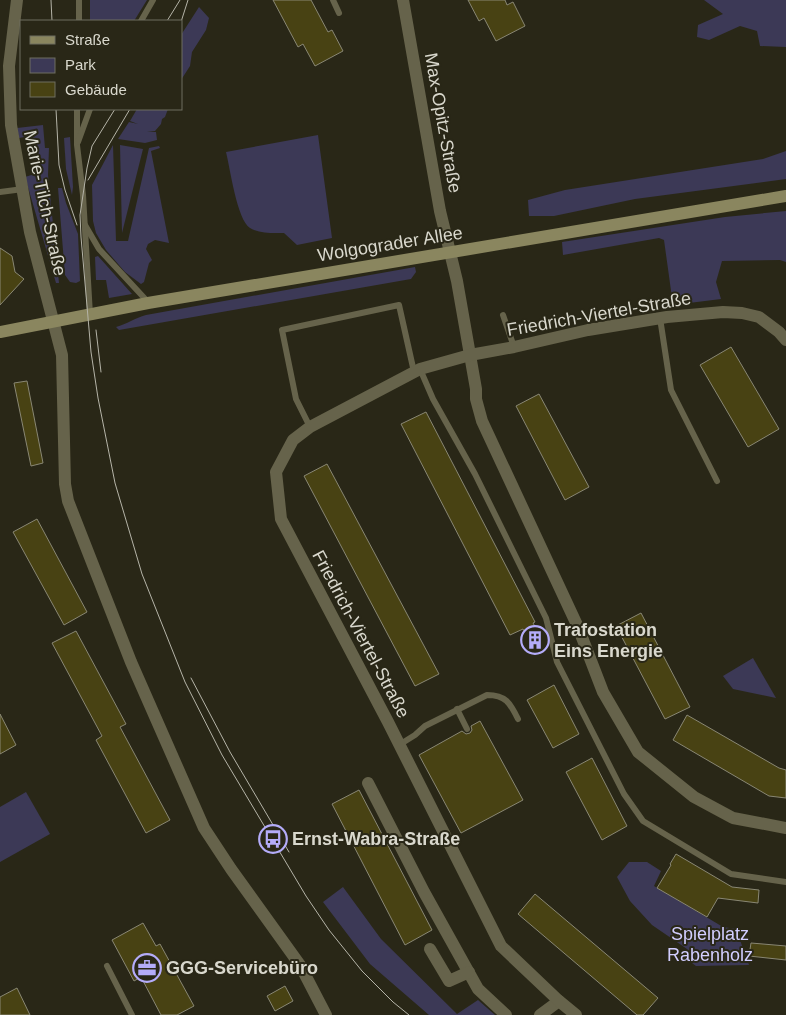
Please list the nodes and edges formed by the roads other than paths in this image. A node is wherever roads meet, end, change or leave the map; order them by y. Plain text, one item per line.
1 (17, 0) edge
2 (79, 0) edge
3 (153, 0) edge
4 (333, 0) edge
5 (403, 0) edge
6 (339, 13) dead end
7 (79, 20) edge
8 (141, 20) edge
9 (77, 110) edge
10 (90, 110) edge
11 (77, 145) junction
12 (22, 188) junction
13 (0, 192) edge
14 (786, 196) edge
15 (84, 224) junction
16 (451, 252) junction
17 (148, 303) junction
18 (90, 315) junction
19 (503, 315) dead end
20 (660, 318) junction
21 (53, 322) junction
22 (0, 332) edge
23 (786, 340) edge
24 (514, 347) junction
25 (470, 355) junction
26 (417, 370) junction
27 (310, 427) junction
28 (717, 481) dead end
29 (457, 709) junction
30 (518, 719) dead end
31 (467, 728) dead end
32 (399, 745) junction
33 (368, 783) dead end
34 (786, 828) edge
35 (786, 882) edge
36 (430, 949) dead end
37 (107, 966) dead end
38 (469, 972) junction
39 (559, 1001) junction
40 (132, 1015) edge
41 (326, 1015) edge
42 (506, 1015) edge
43 (540, 1015) edge
44 (576, 1015) edge

1 - 12 street, Marie-Tilch-Straße
2 - 7 lane
3 - 8 lane
4 - 6 lane
5 - 16 street, Max-Opitz-Straße
9 - 11 lane
10 - 11 lane
11 - 15 lane
12 - 13 lane
12 - 21 street, Marie-Tilch-Straße
14 - 16 main road, Wolgograder Allee
15 - 17 lane
15 - 18 lane
16 - 17 main road, Wolgograder Allee
16 - 25 street
17 - 18 main road, Wolgograder Allee
18 - 21 main road, Wolgograder Allee
19 - 24 lane
20 - 23 street, Friedrich-Viertel-Straße
20 - 24 street, Friedrich-Viertel-Straße
20 - 28 lane
21 - 22 main road, Wolgograder Allee
21 - 41 street
24 - 25 street, Friedrich-Viertel-Straße
25 - 26 street, Friedrich-Viertel-Straße
25 - 34 street
26 - 27 street, Friedrich-Viertel-Straße
26 - 27 lane
26 - 35 lane
27 - 32 street, Friedrich-Viertel-Straße
29 - 30 lane
29 - 31 lane
29 - 32 lane
32 - 39 street, Friedrich-Viertel-Straße
33 - 38 street
36 - 38 street
37 - 40 lane
38 - 42 street
39 - 43 street
39 - 44 street, Friedrich-Viertel-Straße

